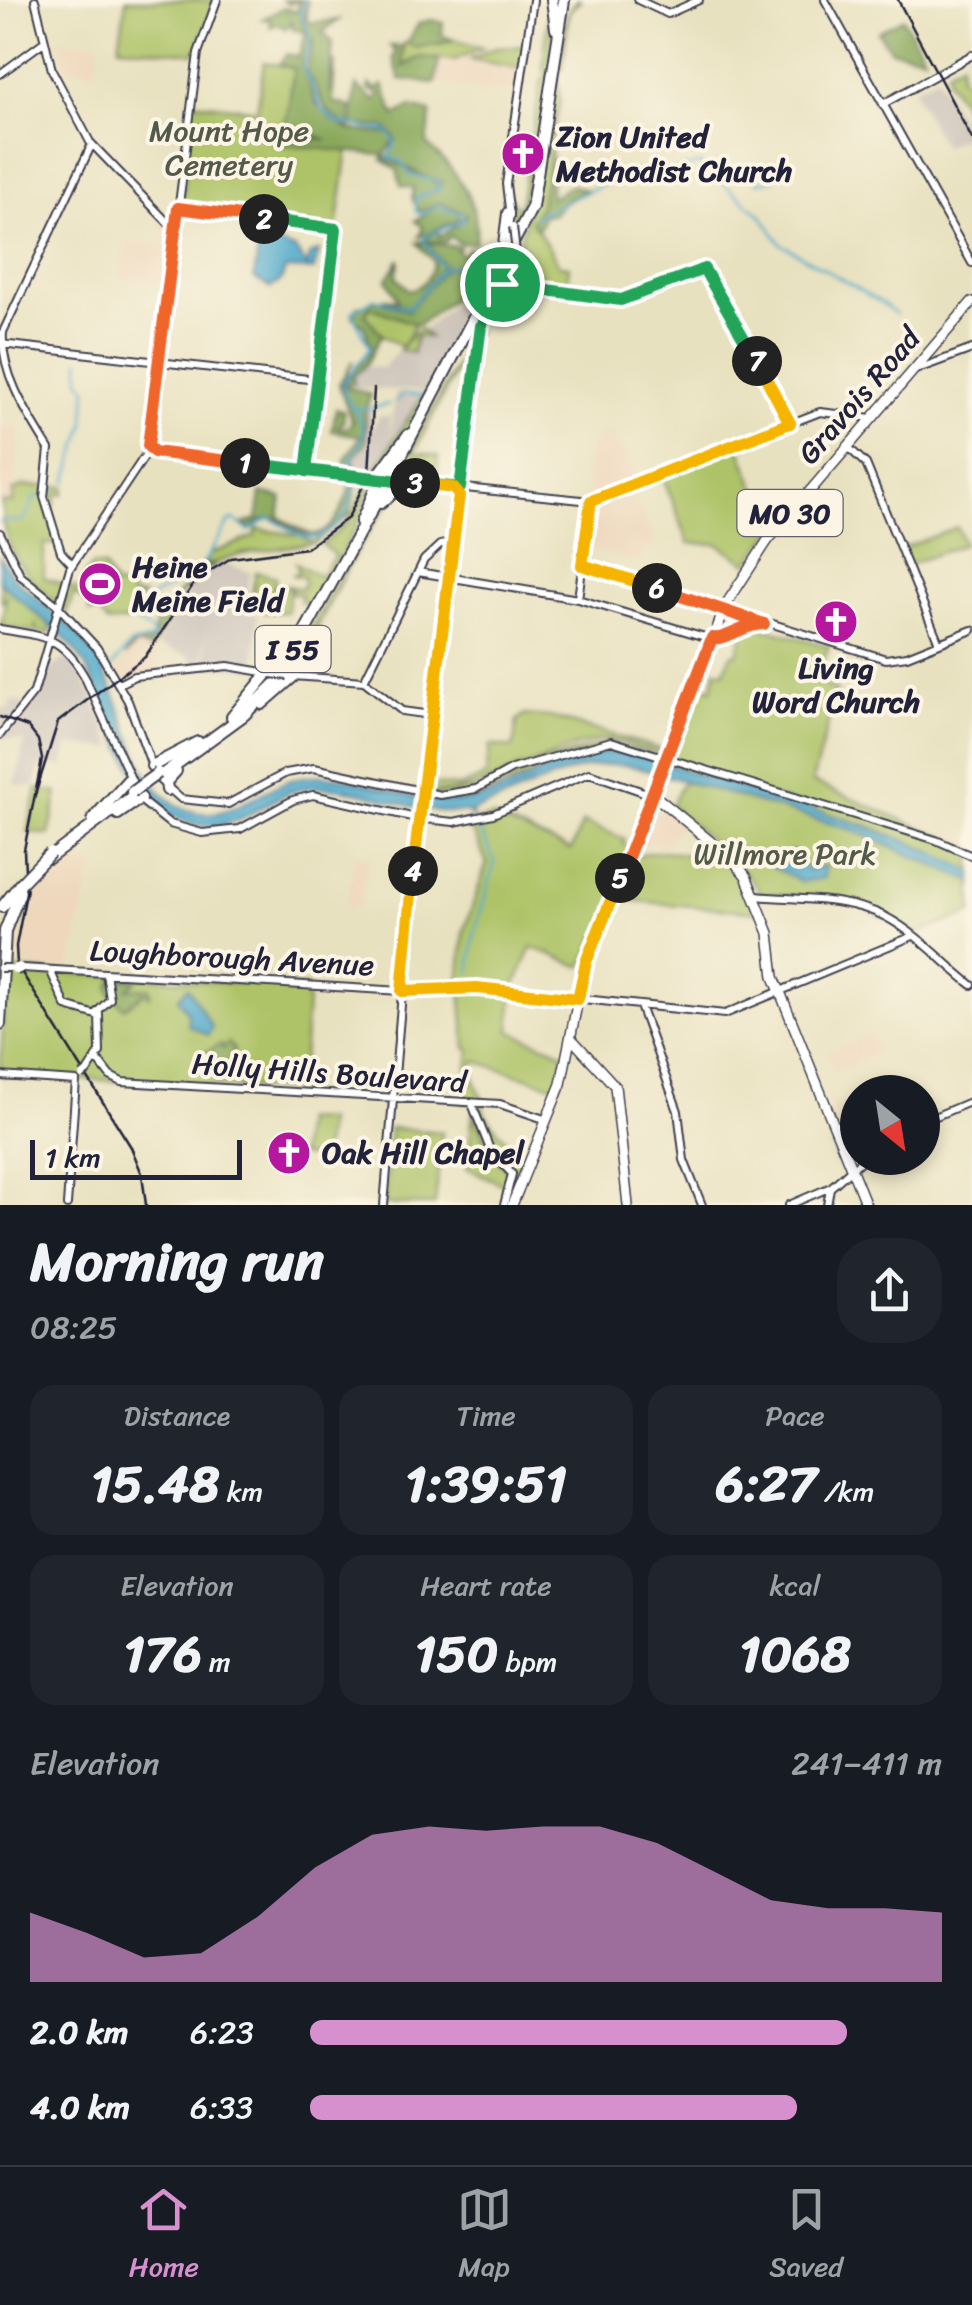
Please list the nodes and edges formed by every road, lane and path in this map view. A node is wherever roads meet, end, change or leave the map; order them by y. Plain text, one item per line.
1 (35, 0) edge
2 (217, 0) edge
3 (534, 0) edge
4 (559, 0) edge
5 (574, 0) edge
6 (638, 0) edge
7 (825, 0) edge
8 (697, 1) edge
9 (654, 8) junction
10 (558, 32) junction
11 (45, 41) junction
12 (972, 55) edge
13 (0, 74) edge
14 (880, 103) junction
15 (92, 144) junction
16 (178, 208) junction
17 (508, 212) junction
18 (176, 230) junction
19 (502, 261) junction
20 (972, 263) edge
21 (502, 284) junction
22 (972, 304) edge
23 (481, 326) junction
24 (2, 334) edge
25 (1, 344) edge
26 (972, 350) edge
27 (157, 360) junction
28 (452, 363) junction
29 (915, 370) junction
30 (317, 380) junction
31 (869, 420) junction
32 (790, 423) junction
33 (411, 434) junction
34 (848, 447) junction
35 (150, 449) junction
36 (306, 471) junction
37 (385, 480) junction
38 (460, 488) junction
39 (591, 501) junction
40 (364, 522) junction
41 (0, 532) edge
42 (453, 542) junction
43 (72, 564) junction
44 (582, 565) junction
45 (418, 572) junction
46 (448, 578) junction
47 (578, 599) junction
48 (58, 606) junction
49 (723, 610) junction
50 (764, 624) junction
51 (0, 628) edge
52 (972, 630) edge
53 (51, 634) junction
54 (712, 638) junction
55 (939, 643) junction
56 (267, 673) junction
57 (292, 676) junction
58 (364, 681) junction
59 (118, 684) junction
60 (244, 715) junction
61 (431, 715) junction
62 (228, 722) junction
63 (0, 736) edge
64 (203, 742) junction
65 (667, 760) junction
66 (160, 779) junction
67 (134, 791) junction
68 (422, 795) junction
69 (654, 796) junction
70 (420, 816) junction
71 (972, 856) edge
72 (21, 887) junction
73 (755, 896) junction
74 (3, 915) edge
75 (913, 936) junction
76 (0, 942) edge
77 (10, 968) edge
78 (50, 970) junction
79 (106, 973) junction
80 (972, 985) edge
81 (402, 991) junction
82 (780, 992) junction
83 (0, 997) edge
84 (578, 999) junction
85 (640, 1006) junction
86 (98, 1014) junction
87 (1, 1020) edge
88 (570, 1038) junction
89 (98, 1053) junction
90 (0, 1076) edge
91 (82, 1077) junction
92 (391, 1101) junction
93 (972, 1102) edge
94 (475, 1105) junction
95 (940, 1115) edge
96 (548, 1120) junction
97 (840, 1142) edge
98 (844, 1175) edge
99 (854, 1175) edge
100 (830, 1188) junction
101 (827, 1203) edge
102 (68, 1205) edge
103 (384, 1205) edge
104 (508, 1205) edge
105 (628, 1205) edge
106 (702, 1205) edge
107 (789, 1205) edge
108 (866, 1205) edge

1 - 11 main road
2 - 16 main road
3 - 17 main road
4 - 10 highway, I 55
5 - 10 highway
6 - 9 main road
7 - 14 main road
8 - 9 main road
8 - 9 main road
10 - 19 highway, I 55
10 - 28 highway, I 55
11 - 13 main road
11 - 15 main road
12 - 14 main road
14 - 20 main road
15 - 18 main road
15 - 24 main road
16 - 18 main road
16 - 30 main road
17 - 19 highway
17 - 21 main road, bridge
18 - 27 main road
19 - 33 highway, I 55
21 - 23 main road
21 - 32 main road
22 - 29 main road, Gravois Road / MO 30
23 - 28 highway
23 - 38 main road
24 - 25 main road
25 - 27 main road
25 - 43 main road
26 - 29 main road
27 - 30 main road
27 - 35 main road
28 - 33 highway, I 55
29 - 31 main road, Gravois Road / MO 30
30 - 36 main road
31 - 32 main road
31 - 34 main road, Gravois Road / MO 30
32 - 39 main road
33 - 37 highway, I 55
34 - 49 main road, Gravois Road / MO 30
34 - 55 main road
35 - 36 main road
35 - 43 main road
36 - 37 main road
37 - 38 main road
37 - 40 highway, I 55
38 - 39 main road
38 - 42 main road
39 - 44 main road
40 - 60 highway, I 55
40 - 62 highway, I 55
41 - 48 main road
42 - 45 main road
42 - 46 main road
43 - 48 main road
44 - 47 main road
44 - 49 main road
45 - 46 main road
45 - 58 main road
46 - 47 main road
46 - 61 main road
47 - 54 main road
48 - 53 main road
48 - 59 main road
49 - 50 main road
49 - 54 main road, Gravois Road / MO 30
50 - 54 main road
50 - 55 main road
51 - 53 main road
52 - 55 main road
53 - 63 main road
53 - 67 main road
54 - 65 main road, Gravois Road / MO 30
56 - 57 main road, bridge
56 - 59 main road
56 - 62 highway
57 - 58 main road
57 - 60 highway
58 - 61 main road
59 - 66 main road
60 - 64 highway, I 55
61 - 68 main road
62 - 64 highway, I 55
64 - 66 highway, I 55
65 - 68 main road
65 - 69 main road, MO 30
65 - 71 main road
66 - 67 highway, I 55, bridge
66 - 68 main road
67 - 70 main road
67 - 72 highway, I 55, bridge
68 - 70 main road
69 - 70 main road
69 - 73 main road
69 - 84 main road, MO 30
70 - 81 main road
72 - 74 highway, I 55
72 - 74 highway
72 - 76 highway, I 55
73 - 75 main road
73 - 82 main road
74 - 77 highway
74 - 87 highway, I 55
75 - 80 main road
75 - 82 main road, Loughborough Avenue
77 - 78 main road, Loughborough Avenue
77 - 83 highway
77 - 87 highway
78 - 79 main road, Loughborough Avenue
78 - 86 main road
79 - 81 main road, Loughborough Avenue
79 - 86 main road
81 - 84 main road, Loughborough Avenue
81 - 92 main road
82 - 85 main road, Loughborough Avenue
82 - 97 main road
84 - 85 main road, Loughborough Avenue
84 - 88 main road, MO 30
85 - 106 main road
86 - 89 main road
88 - 96 main road, MO 30
88 - 105 main road
89 - 91 main road
89 - 92 main road, Holly Hills Boulevard
90 - 91 main road
91 - 102 main road
92 - 94 main road, Holly Hills Boulevard
92 - 103 main road
93 - 95 main road
94 - 96 main road, Holly Hills Boulevard
94 - 104 main road
96 - 104 main road, MO 30
98 - 100 main road
99 - 108 main road
100 - 101 main road
100 - 107 main road

